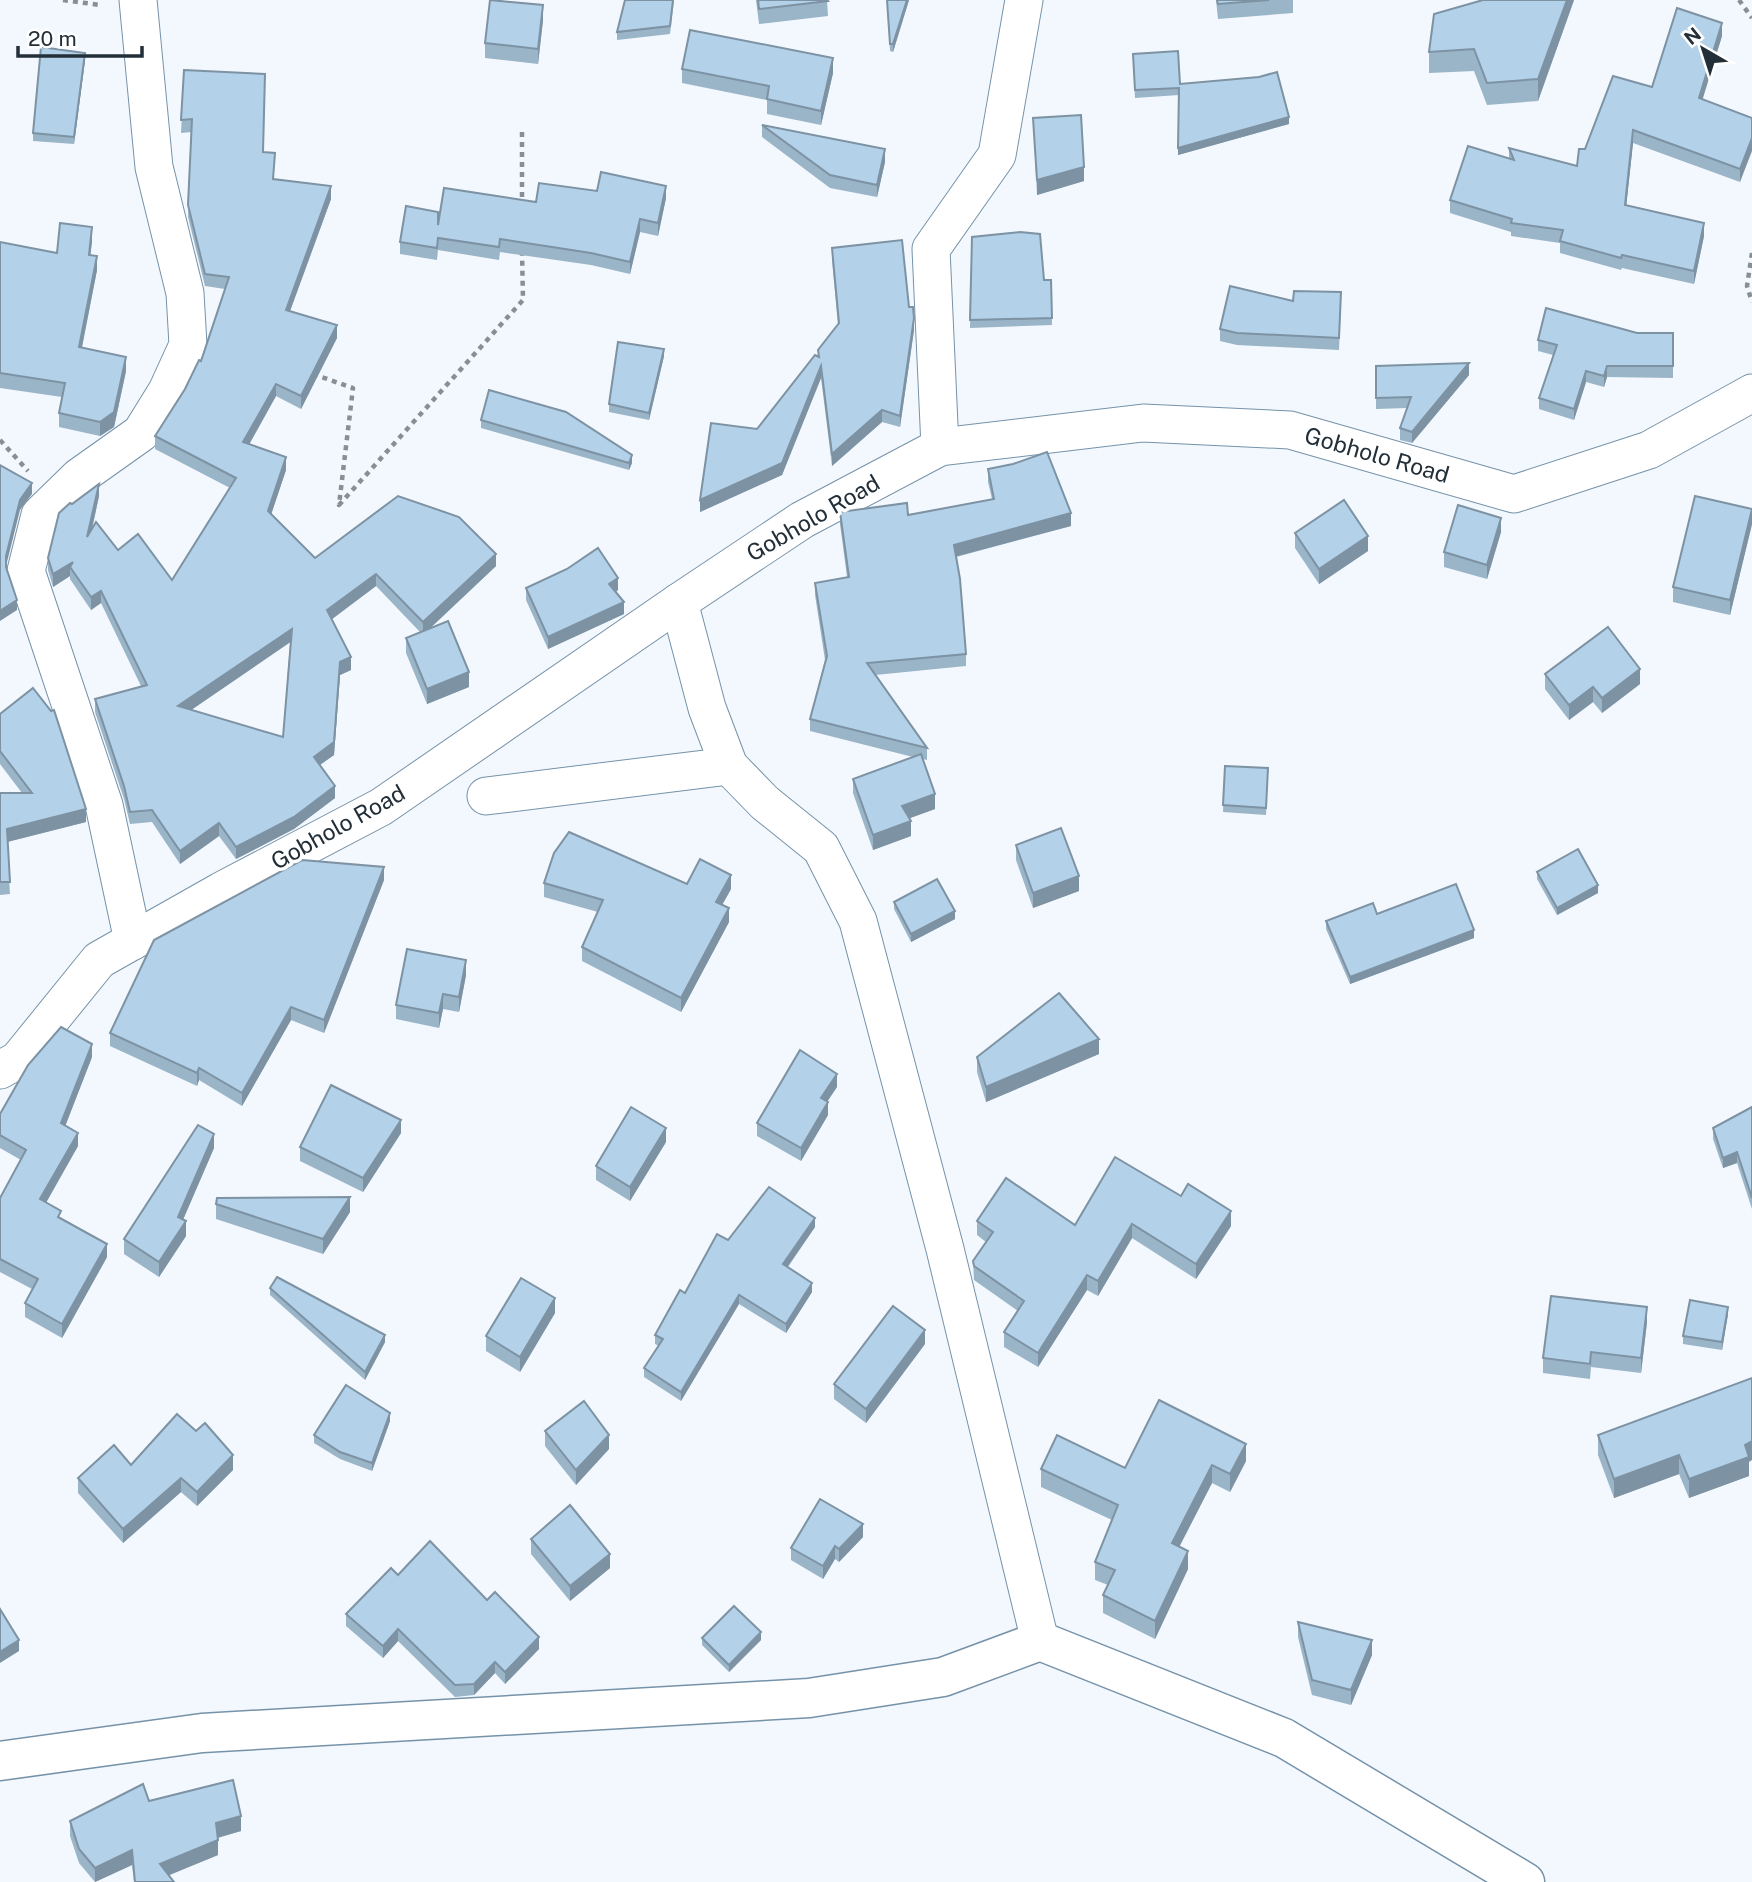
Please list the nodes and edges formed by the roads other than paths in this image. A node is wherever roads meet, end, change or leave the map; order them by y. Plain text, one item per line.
1 (138, 0) edge
2 (1024, 0) edge
3 (1752, 393) edge
4 (940, 447) junction
5 (679, 601) junction
6 (729, 766) junction
7 (486, 796) dead end
8 (133, 941) junction
9 (0, 1070) edge
10 (1040, 1641) junction
11 (0, 1761) edge
12 (1525, 1882) edge

1 - 8 street
2 - 4 street
3 - 4 street, Gobholo Road
4 - 5 street, Gobholo Road
5 - 6 street
5 - 8 street, Gobholo Road
6 - 7 street
6 - 10 street
8 - 9 street, Gobholo Road
10 - 11 street
10 - 12 street

